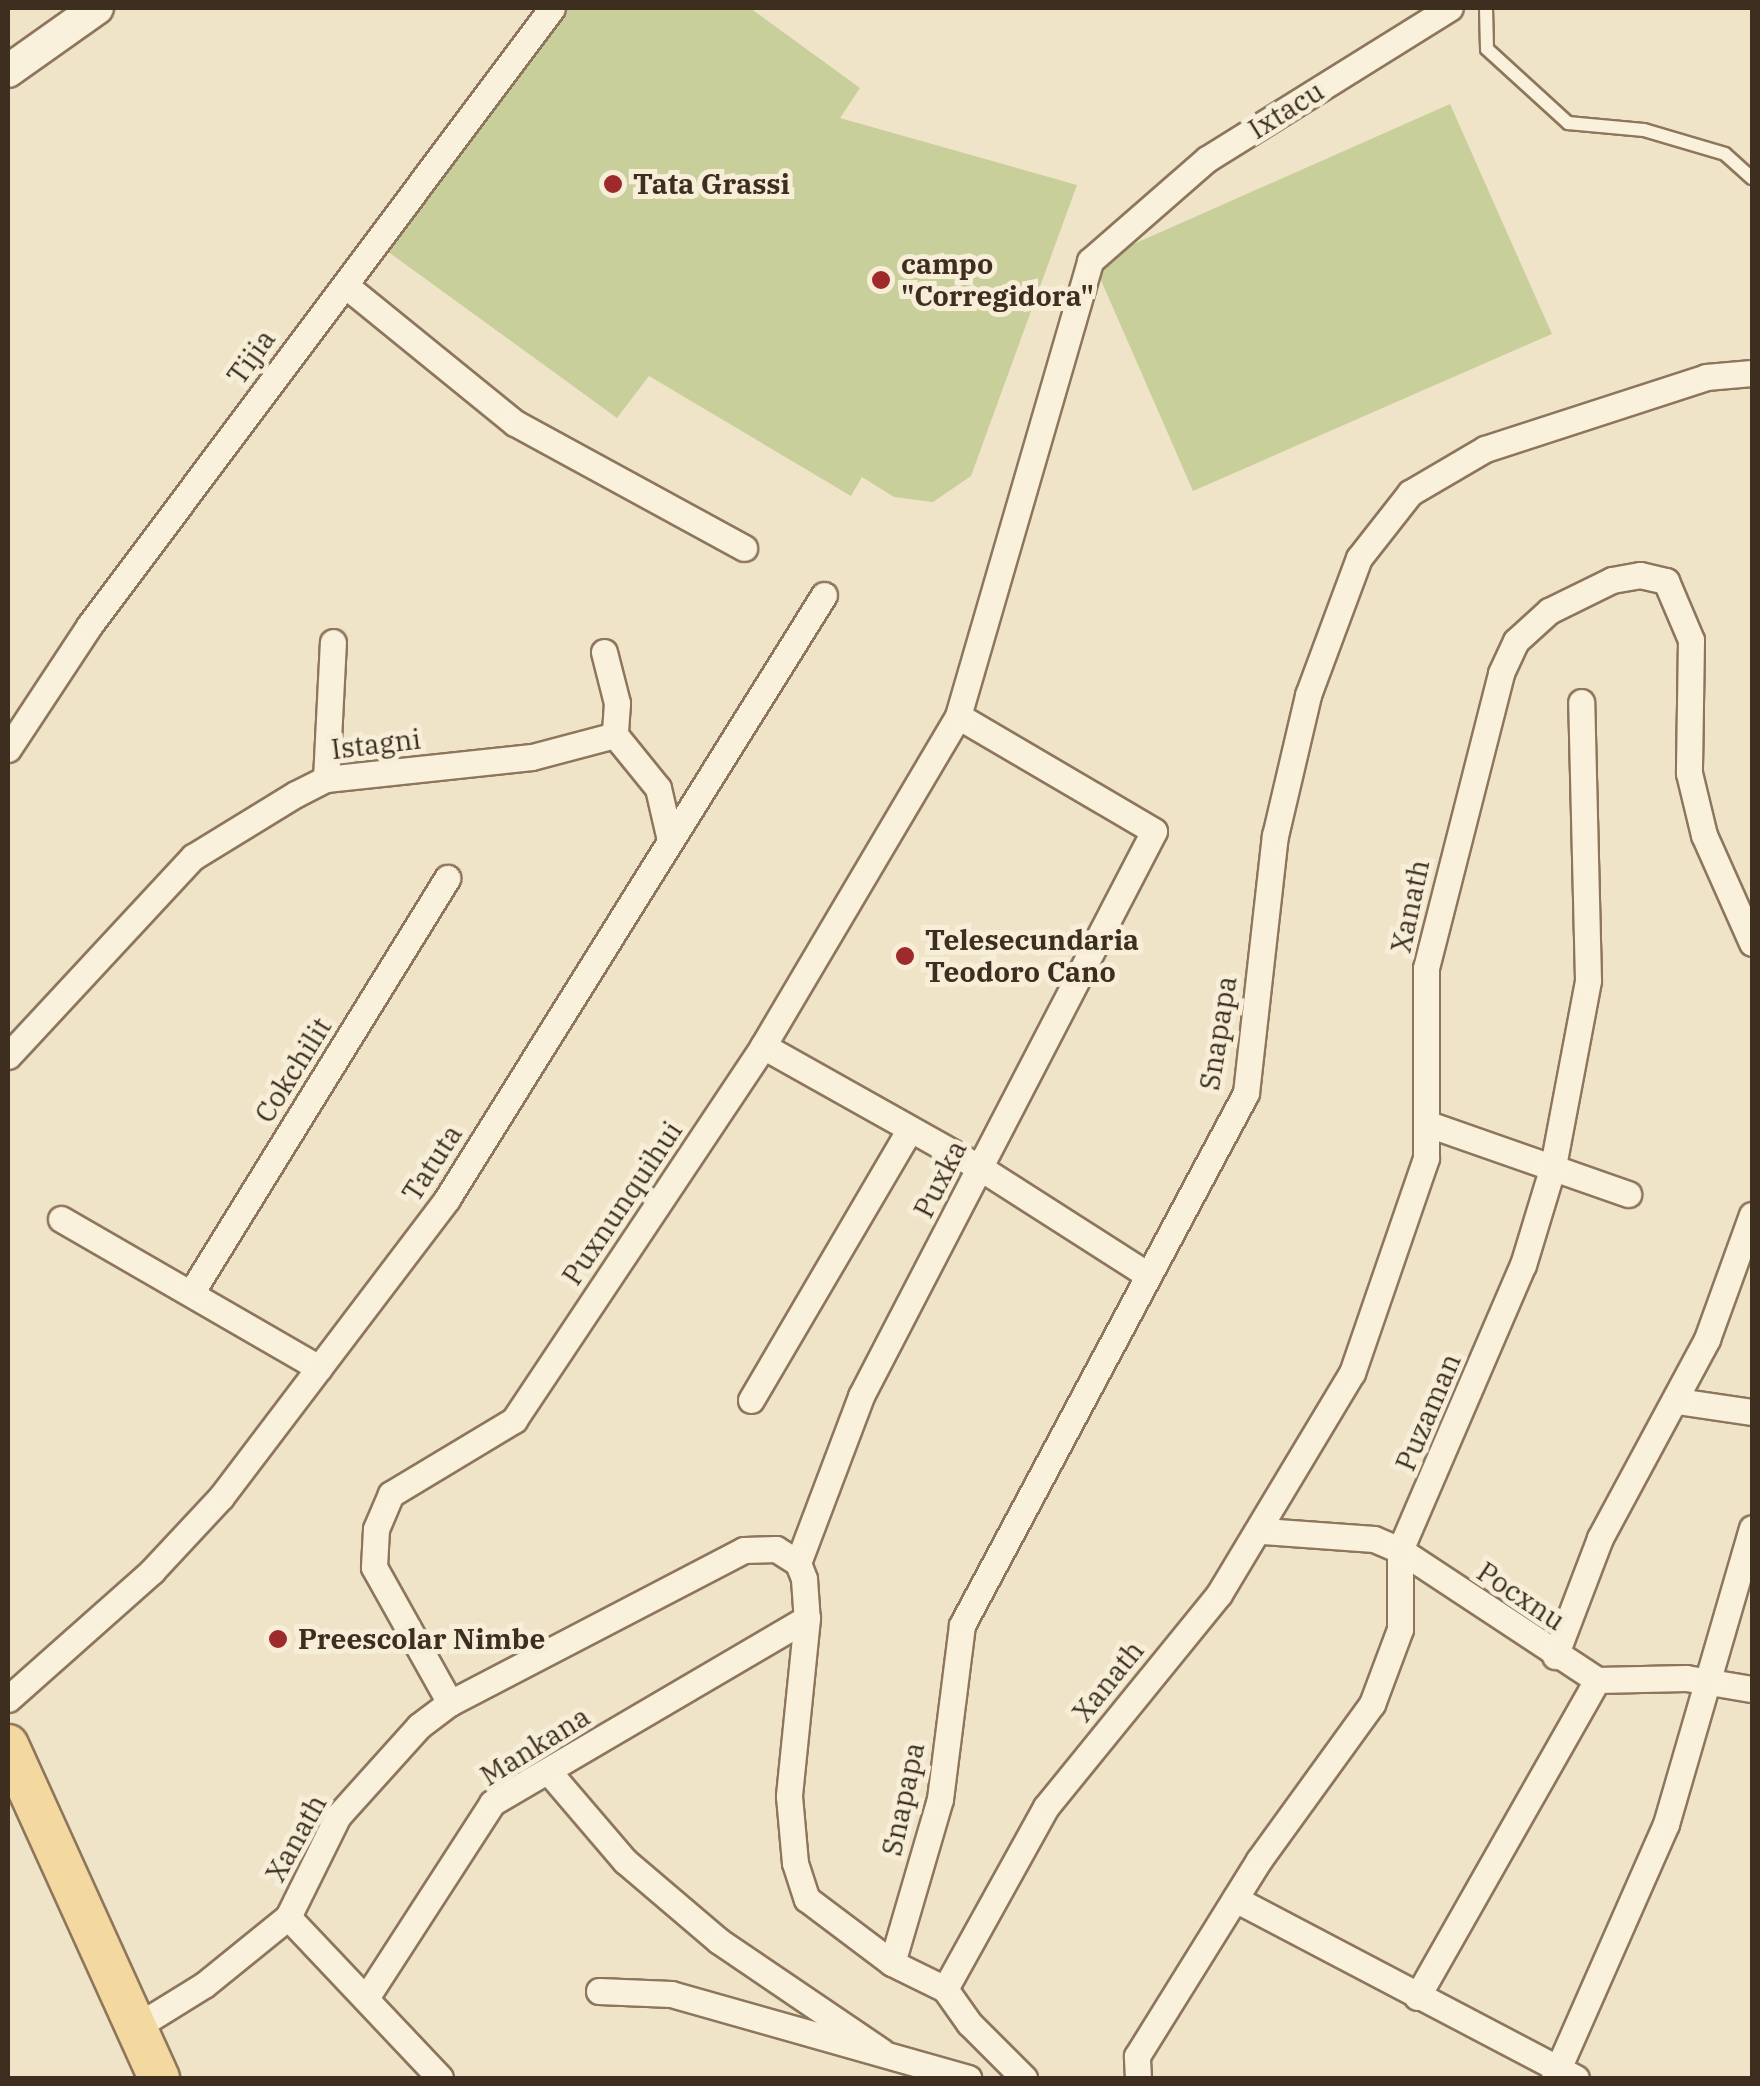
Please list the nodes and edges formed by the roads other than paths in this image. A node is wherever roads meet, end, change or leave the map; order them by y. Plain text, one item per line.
1 (97, 8) edge
2 (552, 8) edge
3 (1450, 8) edge
4 (1486, 8) edge
5 (8, 71) edge
6 (1752, 178) edge
7 (345, 285) junction
8 (1752, 373) edge
9 (744, 548) dead end
10 (824, 595) dead end
11 (333, 642) dead end
12 (604, 652) dead end
13 (1581, 702) dead end
14 (962, 705) junction
15 (615, 736) junction
16 (8, 749) edge
17 (326, 780) junction
18 (670, 840) junction
19 (446, 878) dead end
20 (1752, 943) edge
21 (763, 1046) junction
22 (8, 1056) edge
23 (1430, 1124) junction
24 (910, 1129) junction
25 (1552, 1166) junction
26 (980, 1167) junction
27 (1628, 1194) dead end
28 (1752, 1215) edge
29 (62, 1219) dead end
30 (1148, 1274) junction
31 (191, 1293) junction
32 (319, 1368) junction
33 (751, 1400) dead end
34 (1677, 1401) junction
35 (1752, 1412) edge
36 (1752, 1528) edge
37 (1262, 1531) junction
38 (1400, 1550) junction
39 (798, 1563) junction
40 (807, 1618) junction
41 (1555, 1656) junction
42 (1596, 1680) junction
43 (1712, 1680) junction
44 (1752, 1689) edge
45 (8, 1699) edge
46 (450, 1703) junction
47 (8, 1745) edge
48 (548, 1772) junction
49 (1234, 1898) junction
50 (288, 1917) junction
51 (892, 1964) junction
52 (945, 1989) junction
53 (599, 1990) dead end
54 (366, 1998) junction
55 (1417, 1998) junction
56 (136, 2027) junction
57 (881, 2050) junction
58 (1563, 2076) edge
59 (159, 2078) edge
60 (440, 2078) edge
61 (968, 2078) edge
62 (1024, 2078) edge
63 (1138, 2078) edge

1 - 5 street
2 - 7 street, Tijia
3 - 14 street, Ixtacu
4 - 6 lane
7 - 9 street
7 - 16 street, Tijia
8 - 30 street, Snapapa
10 - 18 street, Tatuta
11 - 17 street
12 - 15 street
13 - 25 street, Puzaman
14 - 21 street, Puxnunquihui
14 - 26 street, Puxka
15 - 17 street, Istagni
15 - 18 street
17 - 22 street, Istagni
18 - 32 street, Tatuta
19 - 31 street, Cokchilit
20 - 23 street, Xanath
21 - 24 street
21 - 46 street, Puxnunquihui
23 - 25 street
23 - 37 street, Xanath
24 - 26 street
24 - 33 street
25 - 27 street
25 - 38 street, Puzaman
26 - 30 street
26 - 39 street, Puxka
28 - 34 street
29 - 31 street
30 - 51 street, Snapapa
31 - 32 street
32 - 45 street, Tatuta
34 - 35 street
34 - 41 street
36 - 43 street
37 - 38 street, Pocxnu
37 - 52 street, Xanath
38 - 41 street, Pocxnu
38 - 49 street, Puzaman
39 - 40 street
39 - 46 street, Xanath
40 - 48 street, Mankana
40 - 51 street
41 - 42 street, Pocxnu
42 - 43 street
42 - 55 street
43 - 44 street
43 - 58 street
46 - 50 street, Xanath
47 - 56 main road
48 - 54 street, Mankana
48 - 57 street
49 - 55 street
49 - 63 street, Puzaman
50 - 54 street
50 - 56 street, Xanath
51 - 52 street
52 - 62 street
53 - 57 street
54 - 60 street
55 - 58 street
56 - 59 main road
57 - 61 street

